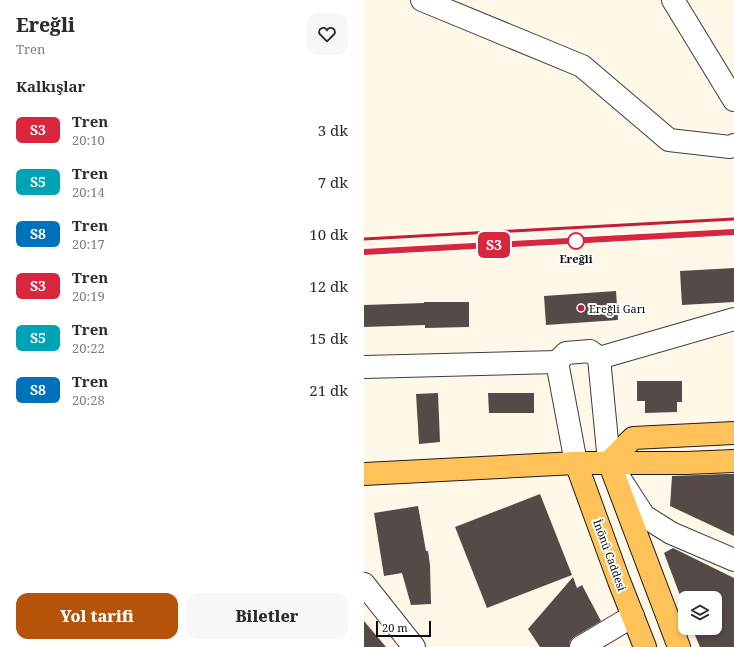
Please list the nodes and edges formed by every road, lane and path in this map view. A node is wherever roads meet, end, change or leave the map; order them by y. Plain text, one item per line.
1 (422, 0) edge
2 (673, 0) edge
3 (734, 100) edge
4 (734, 145) edge
5 (734, 319) edge
6 (600, 358) junction
7 (557, 362) junction
8 (364, 367) edge
9 (734, 433) edge
10 (734, 461) edge
11 (609, 462) junction
12 (576, 463) junction
13 (364, 474) edge
14 (734, 560) edge
15 (364, 584) edge
16 (633, 616) junction
17 (414, 647) edge
18 (581, 647) edge
19 (645, 647) edge
20 (679, 647) edge

1 - 4 street
2 - 3 street
5 - 6 street
6 - 7 street
6 - 11 street
7 - 8 street
7 - 12 street
9 - 11 main road
10 - 11 main road
11 - 12 main road
11 - 14 street
11 - 20 main road
12 - 13 main road
12 - 16 main road, İnönü Caddesi
15 - 17 street
16 - 18 street
16 - 19 main road, İnönü Caddesi

